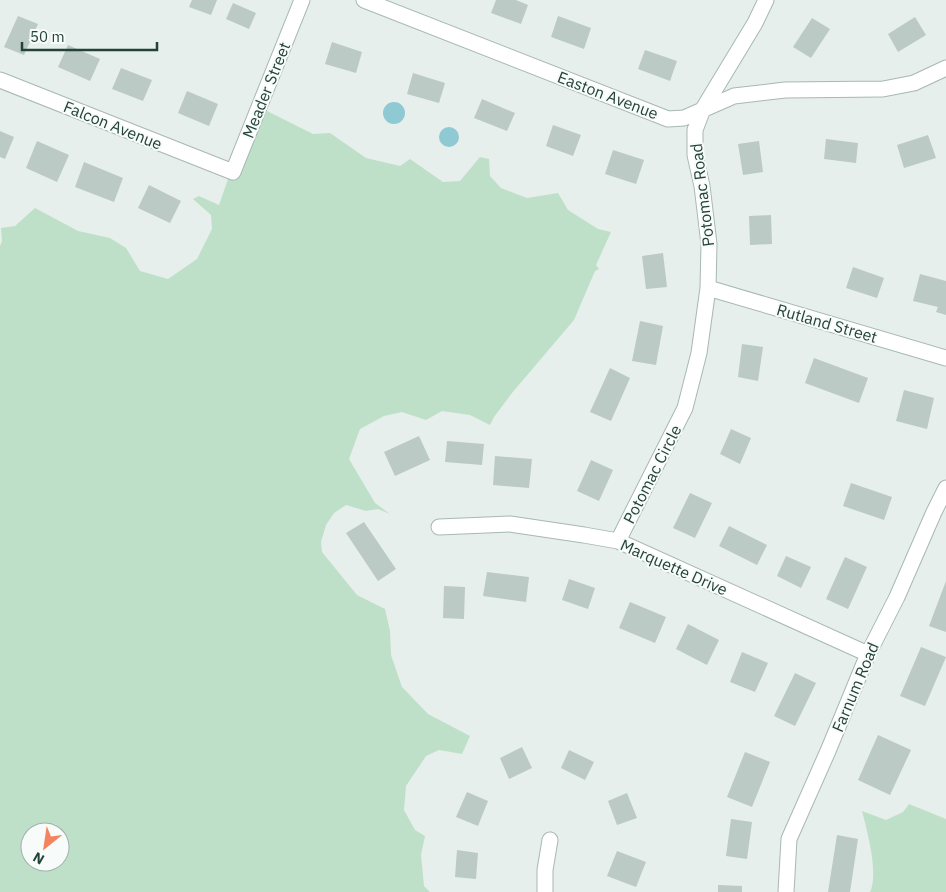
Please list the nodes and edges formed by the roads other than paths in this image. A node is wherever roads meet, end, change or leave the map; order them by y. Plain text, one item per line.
1 (302, 0) edge
2 (364, 0) edge
3 (766, 0) edge
4 (946, 68) edge
5 (0, 80) edge
6 (704, 109) junction
7 (226, 170) joint
8 (708, 288) junction
9 (946, 358) edge
10 (686, 406) joint
11 (946, 488) edge
12 (940, 513) edge
13 (439, 527) dead end
14 (618, 541) junction
15 (868, 654) junction
16 (550, 840) dead end
17 (545, 892) edge
18 (786, 892) edge

1 - 7 street, Meader Street
2 - 6 street, Easton Avenue
3 - 6 street, Potomac Road
4 - 6 street, Easton Avenue
5 - 7 street, Falcon Avenue
6 - 8 street, Potomac Road
8 - 9 street, Rutland Street
8 - 10 street, Potomac Road
10 - 14 street, Potomac Circle
11 - 12 street, Farnum Road
12 - 15 street, Farnum Road
13 - 14 street, Marquette Drive
14 - 15 street, Marquette Drive
15 - 18 street, Farnum Road
16 - 17 street

